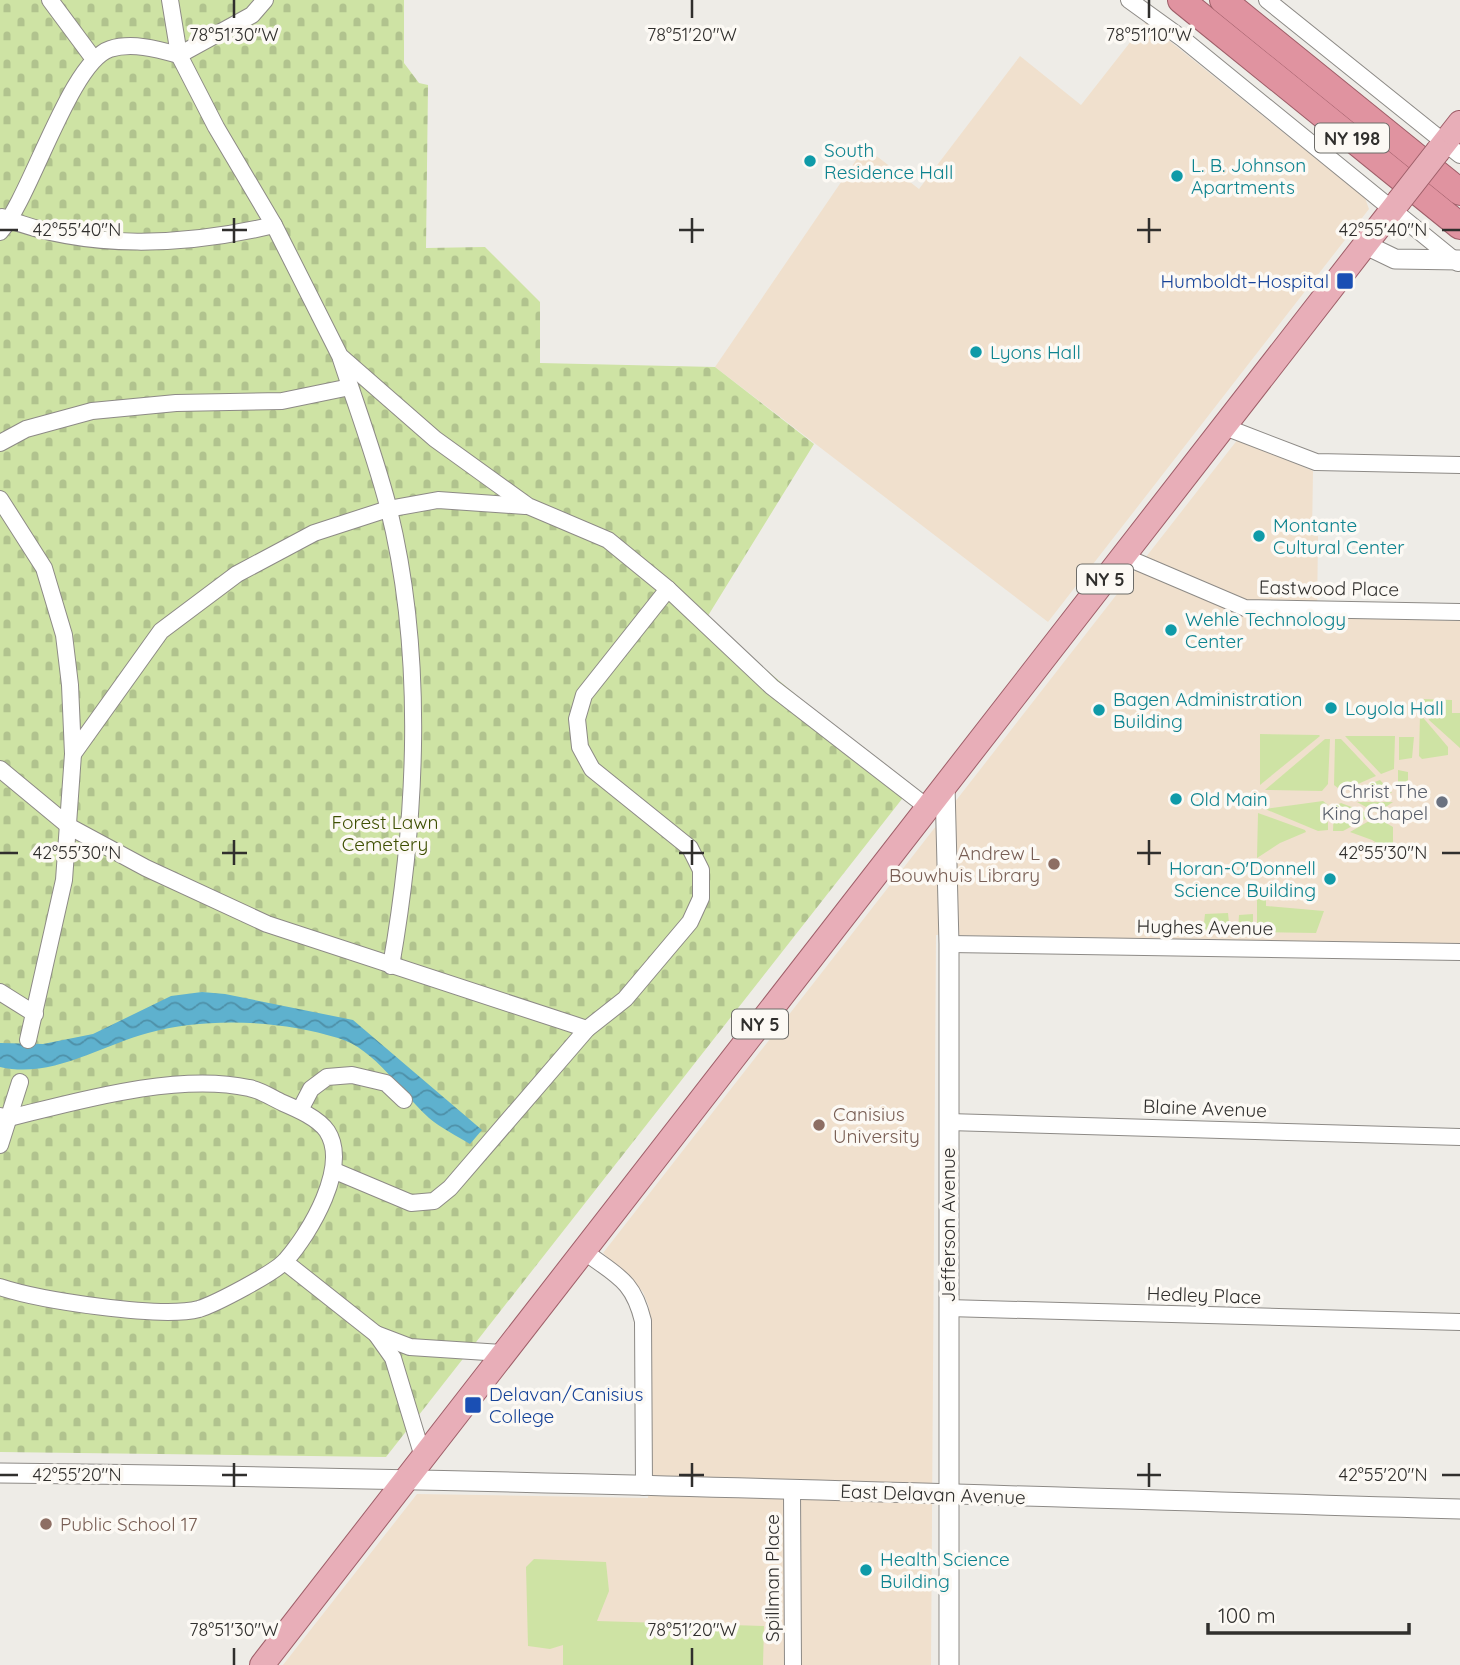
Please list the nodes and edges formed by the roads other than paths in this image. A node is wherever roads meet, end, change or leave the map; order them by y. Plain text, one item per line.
1 (50, 0) edge
2 (170, 0) edge
3 (265, 0) edge
4 (1129, 0) edge
5 (1181, 0) edge
6 (1223, 0) edge
7 (1267, 0) edge
8 (179, 55) junction
9 (93, 58) junction
10 (1460, 123) edge
11 (1448, 150) edge
12 (1460, 192) edge
13 (1396, 205) junction
14 (3, 222) edge
15 (274, 225) junction
16 (1460, 226) edge
17 (1366, 245) junction
18 (1458, 262) edge
19 (340, 356) junction
20 (350, 387) junction
21 (1225, 426) junction
22 (0, 443) edge
23 (1460, 465) edge
24 (0, 499) edge
25 (528, 506) junction
26 (388, 509) junction
27 (1123, 556) junction
28 (668, 589) junction
29 (1460, 612) edge
30 (73, 754) junction
31 (0, 769) edge
32 (945, 786) junction
33 (927, 807) junction
34 (70, 827) junction
35 (948, 944) junction
36 (1460, 952) edge
37 (391, 966) junction
38 (0, 992) edge
39 (35, 1014) junction
40 (587, 1029) junction
41 (29, 1040) dead end
42 (20, 1082) dead end
43 (404, 1100) dead end
44 (300, 1110) junction
45 (5, 1117) edge
46 (948, 1122) junction
47 (1460, 1137) edge
48 (0, 1145) edge
49 (335, 1171) junction
50 (585, 1252) junction
51 (285, 1262) junction
52 (0, 1287) edge
53 (948, 1308) junction
54 (1460, 1322) edge
55 (376, 1334) junction
56 (502, 1353) junction
57 (423, 1457) junction
58 (0, 1473) edge
59 (406, 1479) junction
60 (644, 1488) junction
61 (793, 1491) junction
62 (947, 1494) junction
63 (1460, 1508) edge
64 (262, 1665) edge
65 (793, 1665) edge
66 (950, 1665) edge

1 - 9 street
2 - 8 street
3 - 8 street
4 - 13 street
5 - 16 highway, NY 198
6 - 12 highway, NY 198
7 - 11 street
8 - 9 street
8 - 15 street
9 - 14 street
10 - 11 main road, NY 5
11 - 13 main road, NY 5, bridge
13 - 17 main road, NY 5
13 - 18 street
14 - 15 street
15 - 19 street
17 - 18 street
17 - 21 main road, NY 5
19 - 20 street
19 - 25 street
20 - 22 street
20 - 26 street
21 - 23 street
21 - 27 main road, NY 5
24 - 30 street
25 - 26 street
25 - 28 street
26 - 30 street
26 - 37 street
27 - 29 street, Eastwood Place
27 - 32 main road, NY 5
28 - 33 street
28 - 40 street
30 - 34 street
31 - 34 street
32 - 33 main road, NY 5
32 - 35 street, Jefferson Avenue
33 - 50 main road, NY 5
34 - 37 street
34 - 39 street
35 - 36 street, Hughes Avenue
35 - 46 street, Jefferson Avenue
37 - 40 street
38 - 39 street
39 - 41 street
40 - 49 street
42 - 45 street
43 - 44 street
44 - 45 street
44 - 49 street
45 - 48 street
46 - 47 street, Blaine Avenue
46 - 53 street, Jefferson Avenue
49 - 51 street
50 - 56 main road, NY 5
50 - 60 street
51 - 52 street
51 - 55 street
53 - 54 street, Hedley Place
53 - 62 street, Jefferson Avenue
55 - 56 street
55 - 57 street
56 - 57 main road, NY 5
57 - 59 main road, NY 5
58 - 59 street, East Delavan Avenue
59 - 60 street, East Delavan Avenue
59 - 64 main road, NY 5
60 - 61 street, East Delavan Avenue
61 - 62 street, East Delavan Avenue
61 - 65 street, Spillman Place
62 - 63 street, East Delavan Avenue
62 - 66 street, Jefferson Avenue

